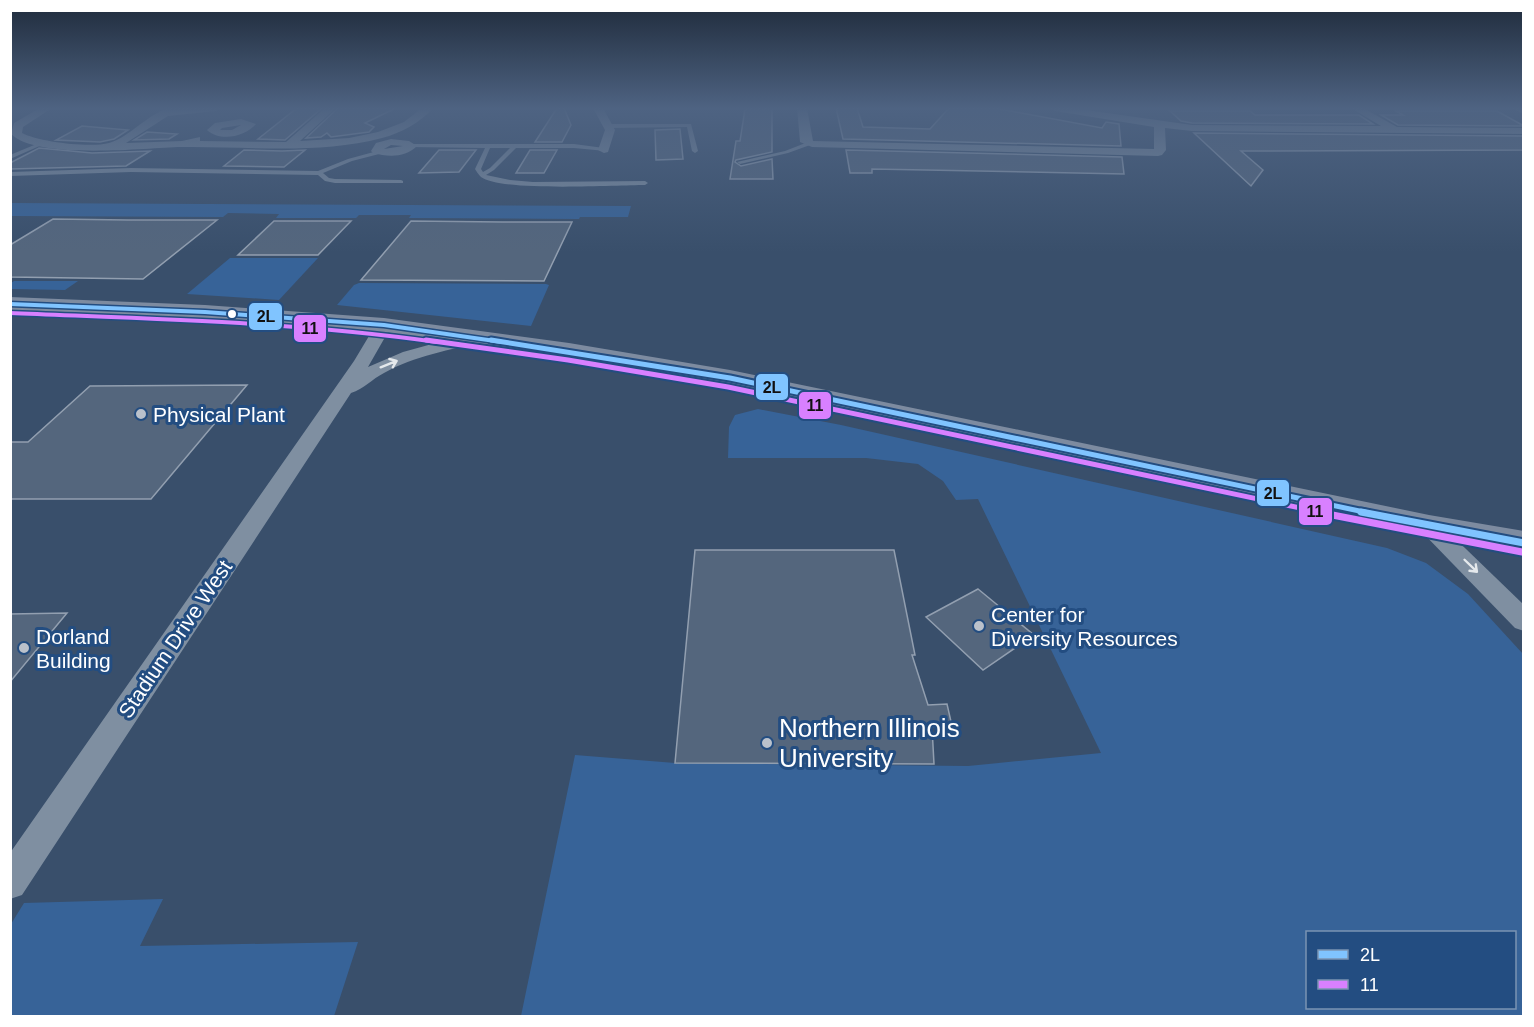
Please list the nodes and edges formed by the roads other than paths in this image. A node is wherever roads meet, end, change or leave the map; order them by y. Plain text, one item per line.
1 (361, 156) edge
2 (484, 156) edge
3 (505, 156) edge
4 (768, 156) edge
5 (740, 162) dead end
6 (319, 173) junction
7 (10, 174) edge
8 (482, 175) junction
9 (401, 182) dead end
10 (645, 183) dead end
11 (10, 304) edge
12 (384, 325) junction
13 (478, 337) junction
14 (340, 394) junction
15 (1429, 526) junction
16 (1524, 543) edge
17 (1524, 621) edge
18 (10, 883) edge

1 - 6 lane
2 - 8 lane
3 - 8 lane
4 - 5 lane
6 - 7 lane
6 - 9 lane
8 - 10 lane
11 - 12 main road
12 - 13 main road
12 - 14 street, Stadium Drive West
14 -> 13 street, Stadium Drive West
13 - 15 main road
14 - 18 street, Stadium Drive West
15 - 16 main road
15 -> 17 street

